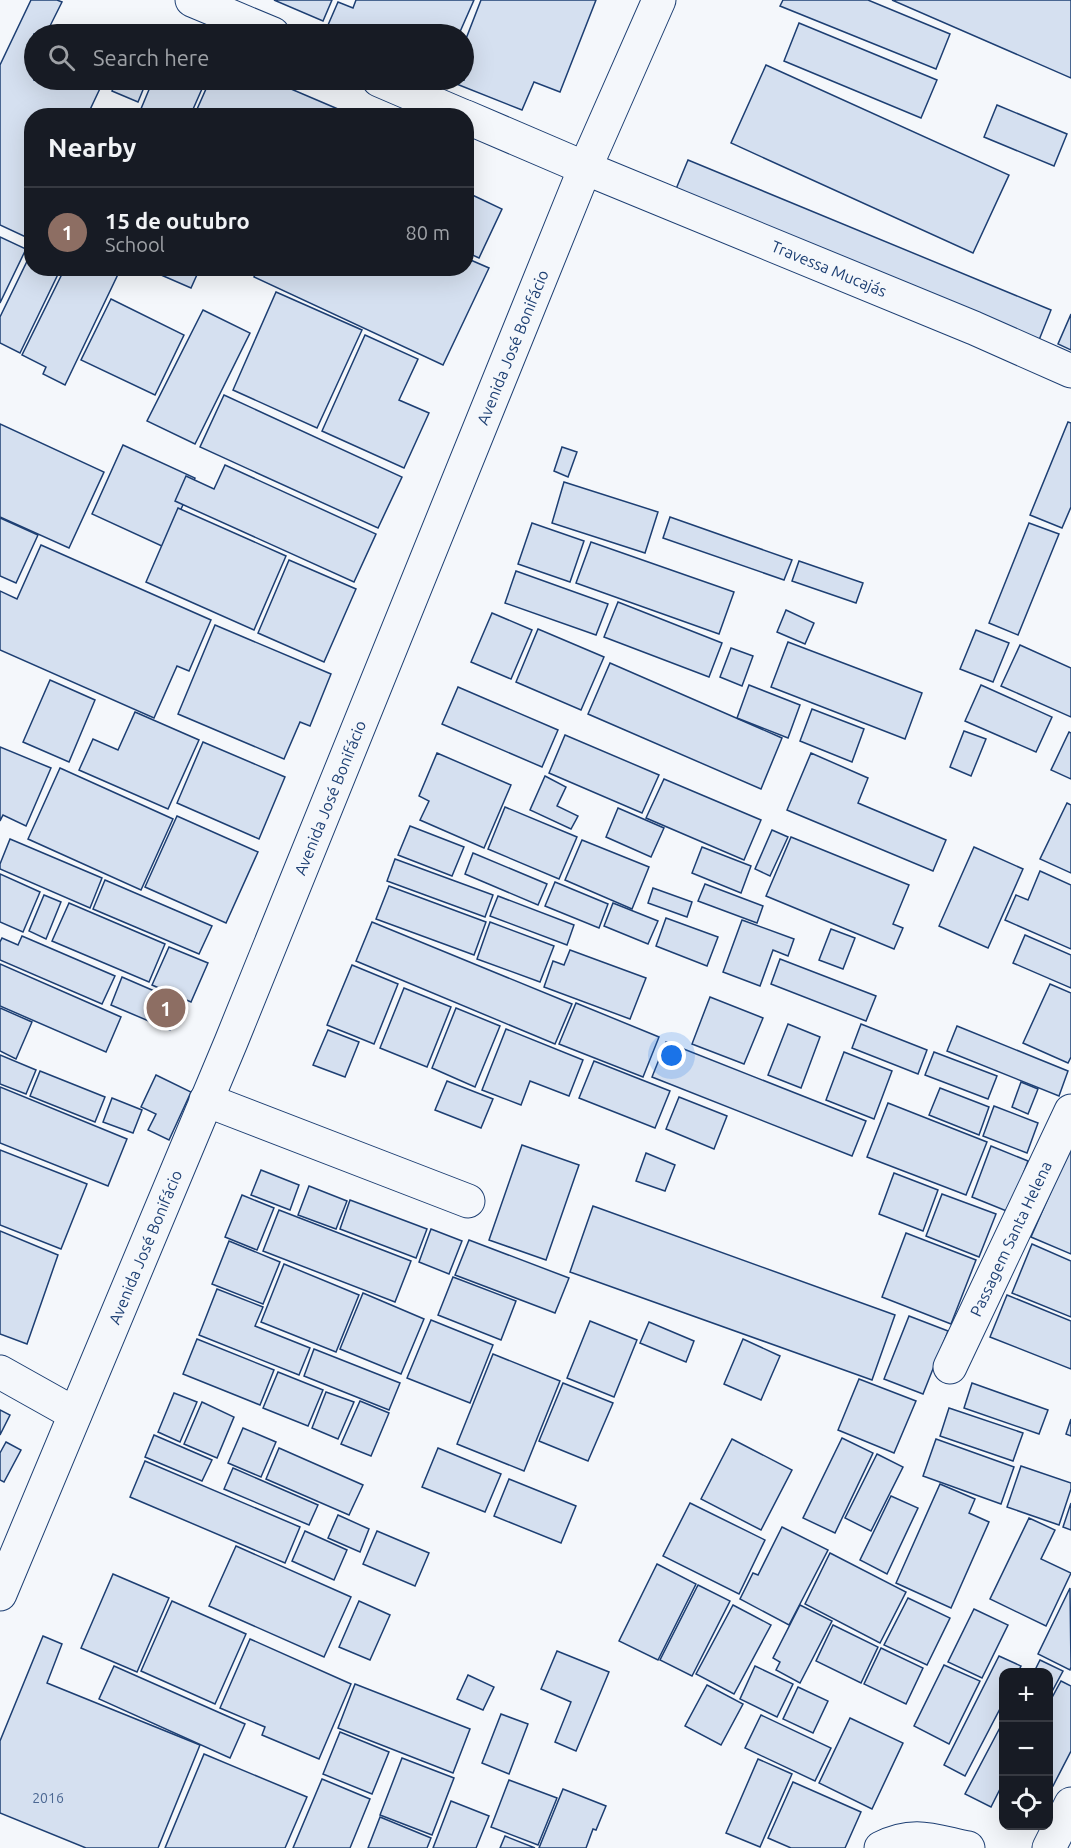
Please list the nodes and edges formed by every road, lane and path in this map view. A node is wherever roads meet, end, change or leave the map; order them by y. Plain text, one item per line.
1 (192, 0) edge
2 (659, 0) edge
3 (249, 24) edge
4 (403, 90) edge
5 (446, 108) edge
6 (474, 120) edge
7 (585, 168) junction
8 (1071, 371) edge
9 (206, 1100) junction
10 (1071, 1111) edge
11 (468, 1201) dead end
12 (950, 1366) dead end
13 (0, 1372) edge
14 (75, 1413) junction
15 (0, 1594) edge
16 (1071, 1804) edge
17 (881, 1848) edge
18 (968, 1848) edge
19 (1049, 1848) edge

1 - 3 main road
2 - 7 main road, Avenida José Bonifácio
4 - 5 main road, Travessa Mucajás
6 - 7 main road, Travessa Mucajás
7 - 8 main road, Travessa Mucajás
7 - 9 main road, Avenida José Bonifácio
9 - 11 main road
9 - 14 main road, Avenida José Bonifácio
10 - 12 main road, Passagem Santa Helena
13 - 14 main road
14 - 15 main road, Avenida José Bonifácio
16 - 19 main road
17 - 18 main road

